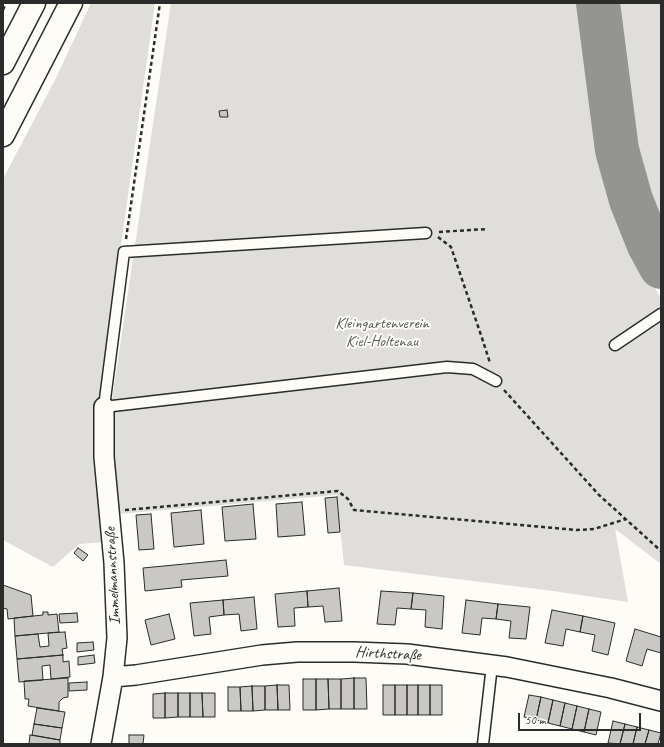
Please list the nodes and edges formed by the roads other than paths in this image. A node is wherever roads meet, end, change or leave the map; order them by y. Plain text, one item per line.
1 (34, 3) edge
2 (71, 3) edge
3 (3, 63) edge
4 (3, 135) edge
5 (426, 233) road end
6 (661, 314) edge
7 (615, 345) dead end
8 (496, 381) road end
9 (104, 407) junction
10 (492, 665) junction
11 (113, 677) junction
12 (661, 701) edge
13 (101, 744) edge
14 (483, 744) edge

1 - 3 highway
2 - 4 highway
5 - 9 lane
6 - 7 lane
8 - 9 lane
9 - 11 street, Immelmannstraße
10 - 11 street, Hirthstraße
10 - 12 street, Hirthstraße
10 - 14 lane
11 - 13 street, Immelmannstraße

